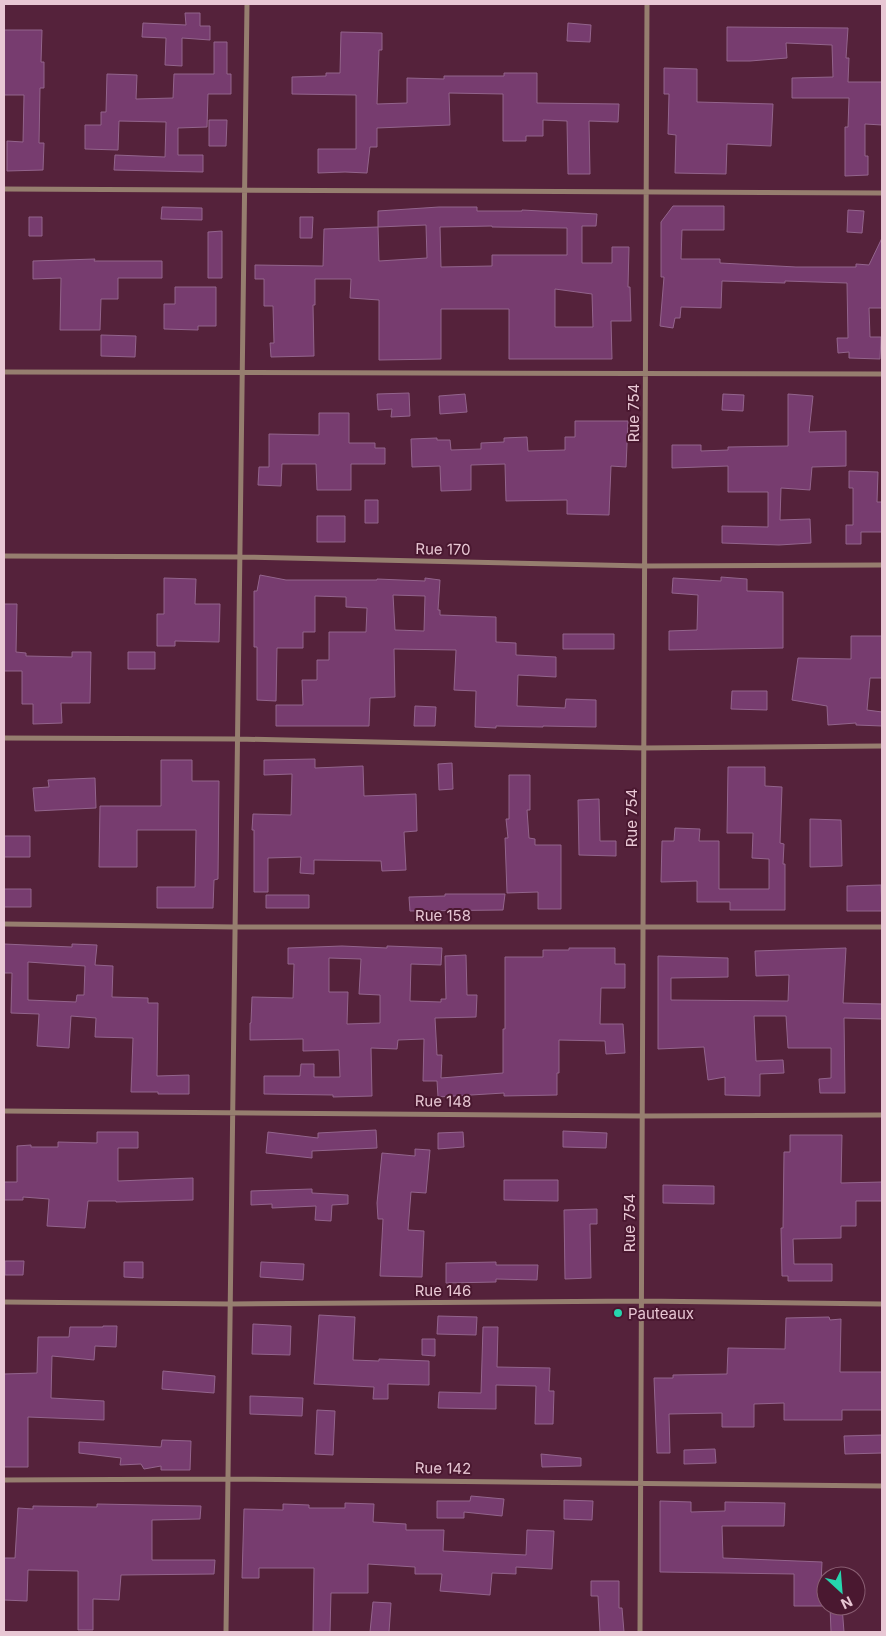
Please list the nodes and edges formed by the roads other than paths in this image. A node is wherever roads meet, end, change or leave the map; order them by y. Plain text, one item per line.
1 (247, 4) edge
2 (647, 4) edge
3 (4, 189) edge
4 (245, 190) junction
5 (646, 192) junction
6 (882, 193) edge
7 (4, 372) edge
8 (242, 372) junction
9 (646, 374) junction
10 (882, 374) edge
11 (4, 556) edge
12 (240, 558) junction
13 (882, 565) edge
14 (645, 566) junction
15 (4, 738) edge
16 (238, 739) junction
17 (882, 746) edge
18 (644, 748) junction
19 (4, 924) edge
20 (235, 927) junction
21 (882, 927) edge
22 (643, 928) junction
23 (4, 1111) edge
24 (233, 1112) junction
25 (882, 1115) edge
26 (642, 1116) junction
27 (641, 1301) junction
28 (4, 1302) edge
29 (230, 1304) junction
30 (882, 1304) edge
31 (228, 1479) junction
32 (4, 1480) edge
33 (640, 1483) junction
34 (882, 1486) edge
35 (226, 1632) edge
36 (640, 1632) edge

1 - 4 street
2 - 5 street, Rue 754
3 - 4 street
4 - 5 street
4 - 8 street
5 - 6 street
5 - 9 street, Rue 754
7 - 8 street
8 - 9 street
8 - 12 street
9 - 10 street
9 - 14 street, Rue 754
11 - 12 street, Rue 170
12 - 14 street, Rue 170
12 - 16 street
13 - 14 street, Rue 170
14 - 18 street, Rue 754
15 - 16 street
16 - 18 street
16 - 20 street
17 - 18 street
18 - 22 street, Rue 754
19 - 20 street, Rue 158
20 - 22 street, Rue 158
20 - 24 street
21 - 22 street, Rue 158
22 - 26 street, Rue 754
23 - 24 street, Rue 148
24 - 26 street, Rue 148
24 - 29 street
25 - 26 street, Rue 148
26 - 27 street, Rue 754
27 - 29 street, Rue 146
27 - 30 street, Rue 146
27 - 33 street, Rue 754
28 - 29 street, Rue 146
29 - 31 street
31 - 32 street, Rue 142
31 - 33 street, Rue 142
31 - 35 street
33 - 34 street, Rue 142
33 - 36 street, Rue 754

